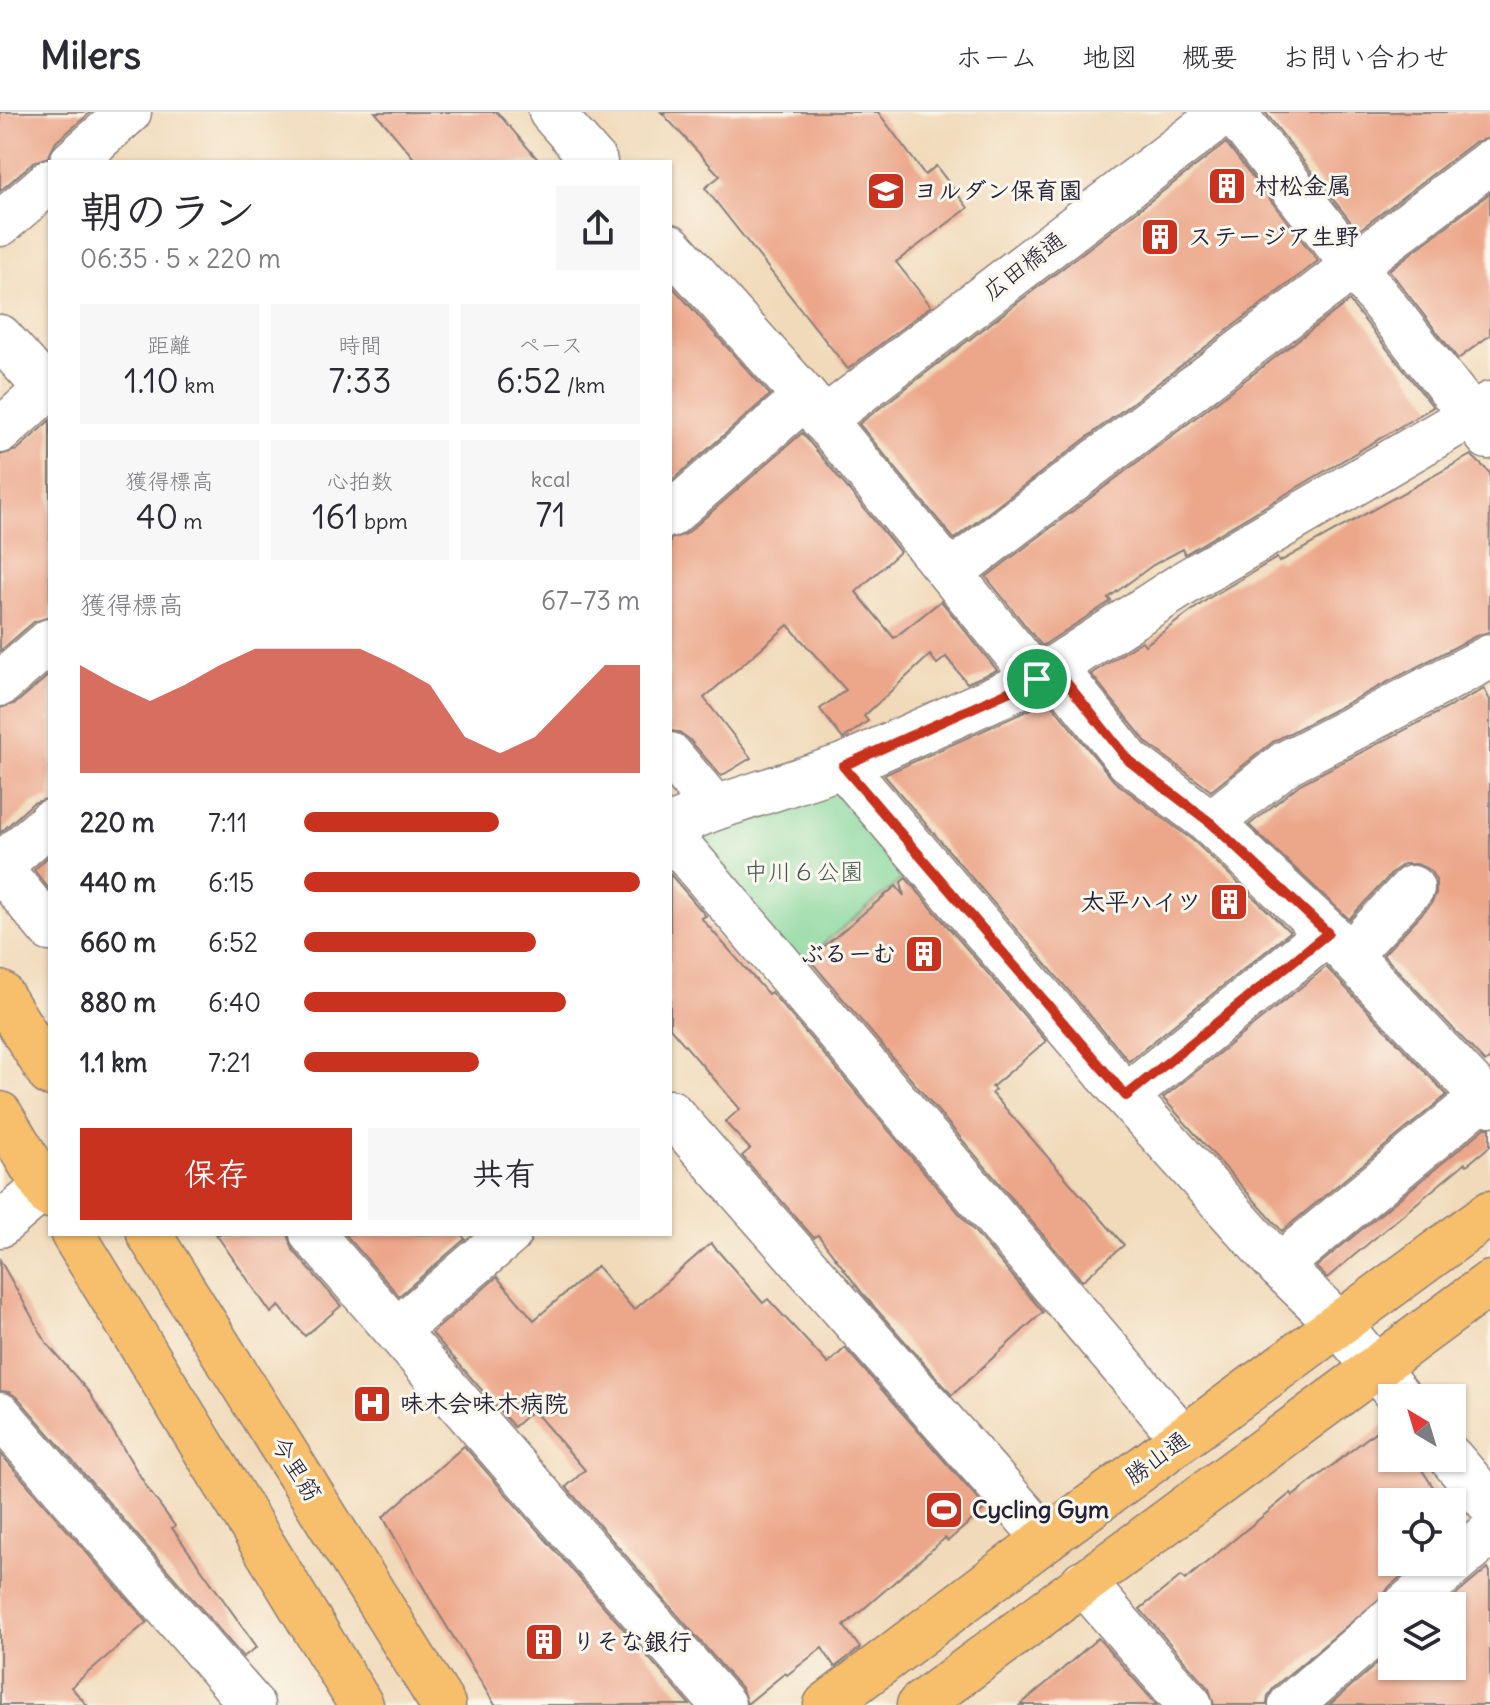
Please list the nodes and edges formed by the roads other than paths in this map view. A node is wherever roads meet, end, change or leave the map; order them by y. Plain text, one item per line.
1 (128, 112) edge
2 (551, 112) edge
3 (1225, 112) edge
4 (1233, 112) edge
5 (74, 160) edge
6 (593, 160) edge
7 (1490, 162) edge
8 (48, 183) edge
9 (0, 224) edge
10 (672, 248) edge
11 (1353, 267) junction
12 (0, 337) edge
13 (48, 391) edge
14 (814, 408) junction
15 (1484, 419) edge
16 (0, 431) edge
17 (672, 514) edge
18 (950, 573) junction
19 (48, 643) edge
20 (1490, 657) edge
21 (1046, 673) junction
22 (0, 684) edge
23 (672, 757) edge
24 (843, 766) junction
25 (715, 808) junction
26 (1211, 823) junction
27 (48, 824) edge
28 (672, 825) edge
29 (672, 837) edge
30 (0, 867) edge
31 (1412, 888) dead end
32 (48, 927) edge
33 (1339, 943) junction
34 (0, 993) edge
35 (48, 1071) edge
36 (1126, 1096) junction
37 (1487, 1101) edge
38 (0, 1114) edge
39 (672, 1114) edge
40 (47, 1191) edge
41 (1490, 1213) edge
42 (0, 1225) edge
43 (74, 1236) edge
44 (150, 1236) edge
45 (314, 1236) edge
46 (507, 1236) edge
47 (1279, 1266) junction
48 (1490, 1283) edge
49 (1340, 1325) junction
50 (397, 1330) junction
51 (1387, 1384) edge
52 (1378, 1390) edge
53 (0, 1415) edge
54 (1183, 1438) junction
55 (1463, 1472) edge
56 (1490, 1504) edge
57 (1490, 1533) edge
58 (1046, 1539) junction
59 (1083, 1582) junction
60 (1421, 1592) edge
61 (1378, 1630) edge
62 (252, 1705) edge
63 (361, 1705) edge
64 (443, 1705) edge
65 (723, 1705) edge
66 (826, 1705) edge
67 (919, 1705) edge
68 (1190, 1705) edge
69 (1291, 1705) edge

1 - 5 street
2 - 6 street
3 - 14 street, 広田橋通
4 - 11 street
7 - 11 street
8 - 9 street
10 - 14 street
11 - 15 street
11 - 18 street
12 - 13 street
13 - 16 street
14 - 17 street, 広田橋通
14 - 18 street
15 - 21 street
18 - 21 street
19 - 22 street
20 - 26 street
21 - 24 street
21 - 26 street
23 - 25 street
24 - 25 street
24 - 36 street
25 - 28 street
26 - 33 street
27 - 30 street
29 - 54 street
30 - 32 street
31 - 33 street
33 - 36 street
33 - 37 street
34 - 35 main road
36 - 47 street
37 - 47 street
38 - 40 main road
39 - 58 street
40 - 42 street
41 - 49 main road, 勝山通
43 - 63 main road
44 - 64 main road, 今里筋
45 - 50 street
46 - 50 street
47 - 49 street
48 - 51 main road
49 - 51 street
49 - 54 main road, 勝山通
50 - 65 street
52 - 59 main road
53 - 62 street
54 - 58 main road, 勝山通
55 - 56 street
57 - 60 street
58 - 66 main road, 勝山通
59 - 67 main road
59 - 68 street
61 - 69 street

